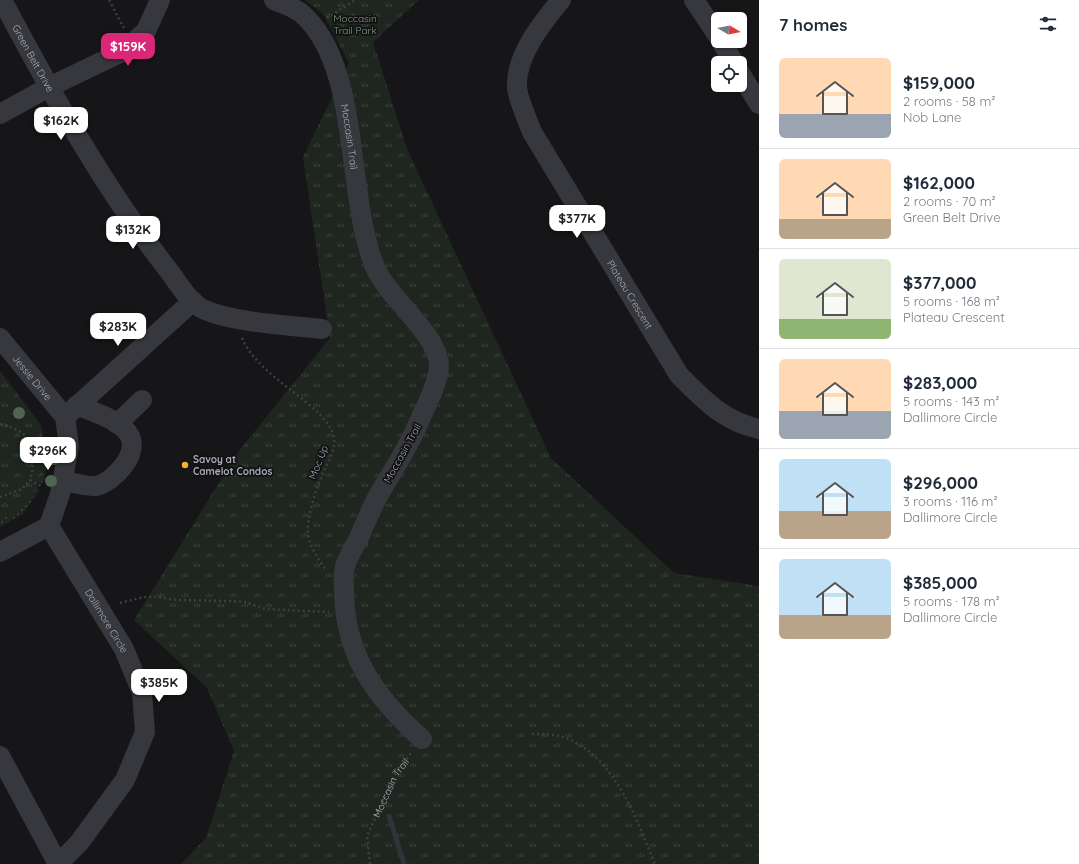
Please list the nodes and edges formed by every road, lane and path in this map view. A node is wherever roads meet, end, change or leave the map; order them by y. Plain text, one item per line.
1 (2, 0) edge
2 (109, 0) edge
3 (160, 0) edge
4 (274, 0) edge
5 (356, 0) edge
6 (561, 0) edge
7 (694, 0) edge
8 (121, 22) dead end
9 (314, 26) junction
10 (711, 26) edge
11 (747, 84) edge
12 (49, 87) junction
13 (759, 104) edge
14 (0, 114) edge
15 (199, 306) junction
16 (235, 319) junction
17 (322, 329) dead end
18 (0, 338) edge
19 (142, 400) dead end
20 (71, 411) junction
21 (0, 424) edge
22 (117, 424) junction
23 (759, 429) edge
24 (50, 448) dead end
25 (33, 451) junction
26 (30, 480) junction
27 (62, 480) junction
28 (43, 488) dead end
29 (0, 497) edge
30 (49, 526) junction
31 (0, 552) edge
32 (344, 588) junction
33 (120, 603) dead end
34 (345, 614) junction
35 (532, 734) dead end
36 (422, 739) joint
37 (0, 756) edge
38 (58, 864) edge
39 (370, 864) edge
40 (655, 864) edge

1 - 12 street, Green Belt Drive
2 - 8 path
3 - 12 street
4 - 9 street, Moccasin Trail
5 - 9 path
6 - 23 street, Plateau Crescent
7 - 10 street
9 - 32 street, Moccasin Trail
11 - 13 street
12 - 14 street
12 - 15 street, Green Belt Drive
15 - 16 street
15 - 20 street
16 - 17 street
16 - 32 path, Moc Up
18 - 20 street, Jessie Drive
19 - 22 street
20 - 22 street
20 - 27 street
21 - 25 path
22 - 27 street
24 - 25 path
25 - 26 path
26 - 28 path
26 - 29 path
27 - 30 street
30 - 31 street
30 - 38 street, Dallimore Circle
32 - 34 street, Moccasin Trail
33 - 34 path
34 - 36 street, Moccasin Trail
35 - 40 path
36 - 39 path, Moccasin Trail
37 - 38 street

